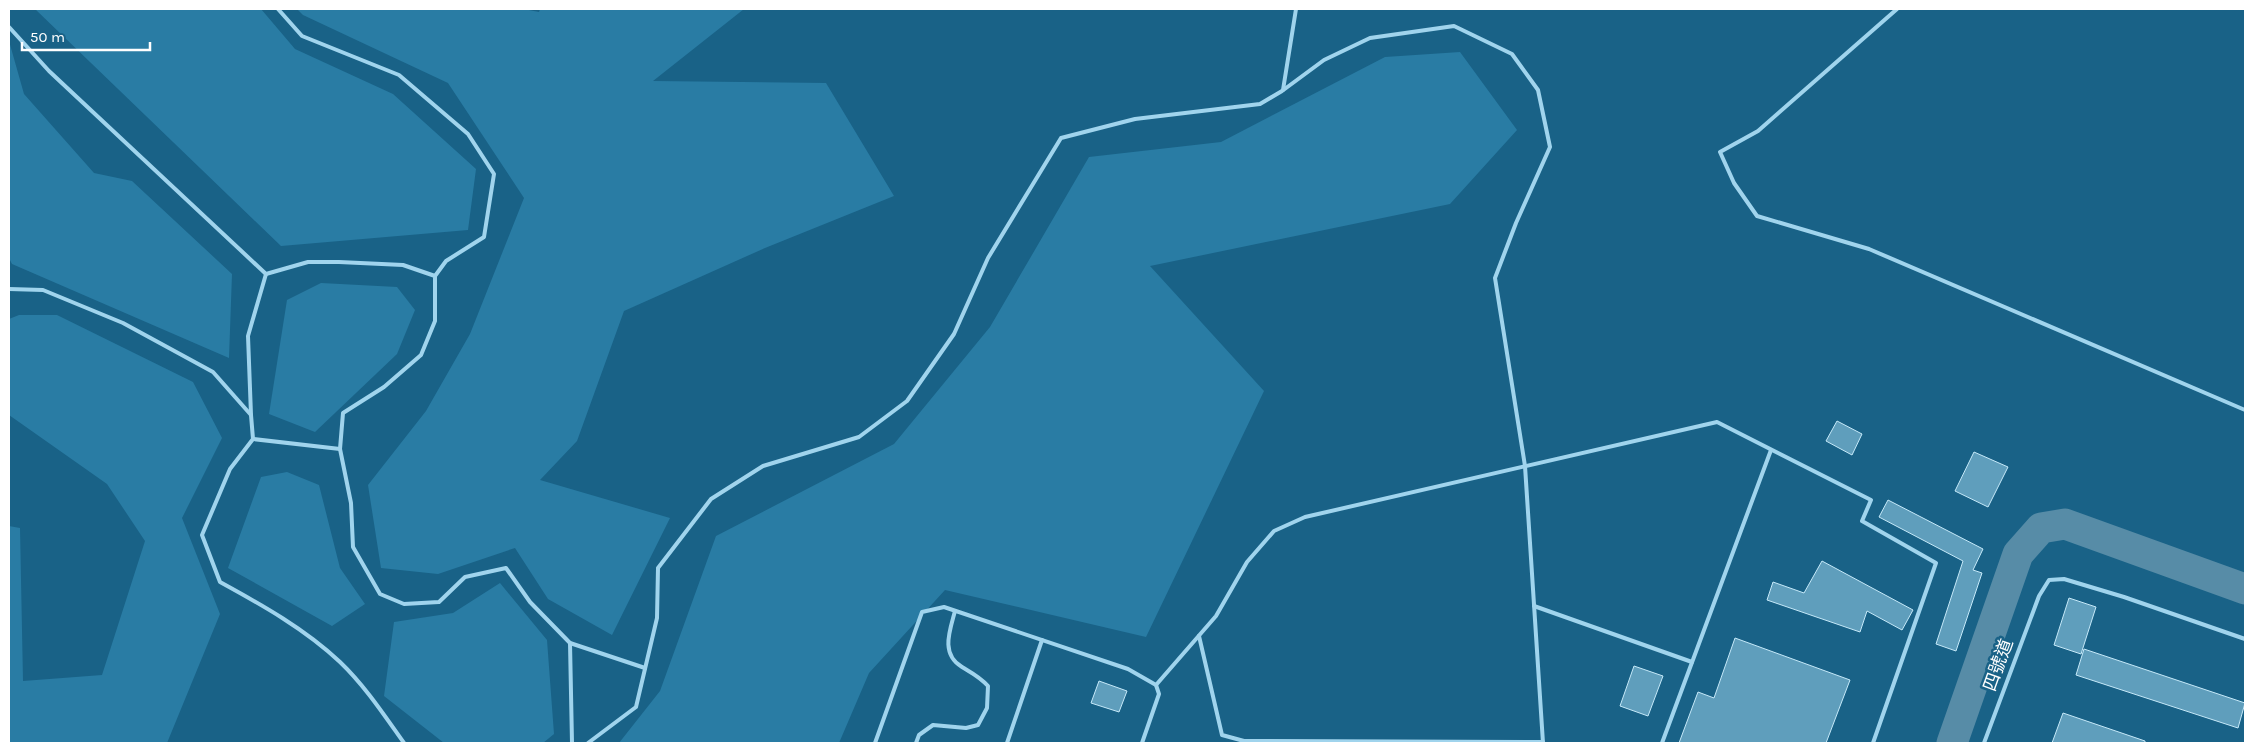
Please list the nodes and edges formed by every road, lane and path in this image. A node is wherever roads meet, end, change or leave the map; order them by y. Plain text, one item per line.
1 (278, 9) edge
2 (1296, 9) edge
3 (1897, 9) edge
4 (9, 27) edge
5 (1282, 91) junction
6 (266, 274) junction
7 (435, 276) junction
8 (9, 289) edge
9 (2245, 410) edge
10 (251, 415) junction
11 (253, 440) junction
12 (340, 449) junction
13 (1771, 450) junction
14 (1524, 466) junction
15 (1534, 606) junction
16 (955, 611) junction
17 (1199, 636) junction
18 (2245, 639) edge
19 (1042, 640) junction
20 (570, 643) junction
21 (1692, 662) junction
22 (645, 668) junction
23 (1156, 685) junction
24 (404, 743) edge
25 (572, 743) edge
26 (588, 743) edge
27 (875, 743) edge
28 (916, 743) edge
29 (1007, 743) edge
30 (1142, 743) edge
31 (1543, 743) edge
32 (1662, 743) edge
33 (1873, 743) edge
34 (1984, 743) edge

1 - 7 lane
2 - 5 lane
3 - 9 lane
4 - 6 lane
5 - 14 lane
5 - 22 lane
6 - 7 lane
6 - 10 lane
7 - 12 lane
8 - 10 lane
10 - 11 lane
11 - 12 lane
11 - 24 lane
12 - 20 lane
13 - 14 lane
13 - 21 lane
13 - 33 lane
14 - 15 lane
14 - 17 lane
15 - 21 lane
15 - 31 lane
16 - 19 lane
16 - 27 lane
16 - 28 lane
17 - 23 lane
17 - 31 lane
18 - 34 lane, 四號道
19 - 23 lane
19 - 29 lane
20 - 22 lane
20 - 25 lane
21 - 32 lane
22 - 26 lane
23 - 30 lane

